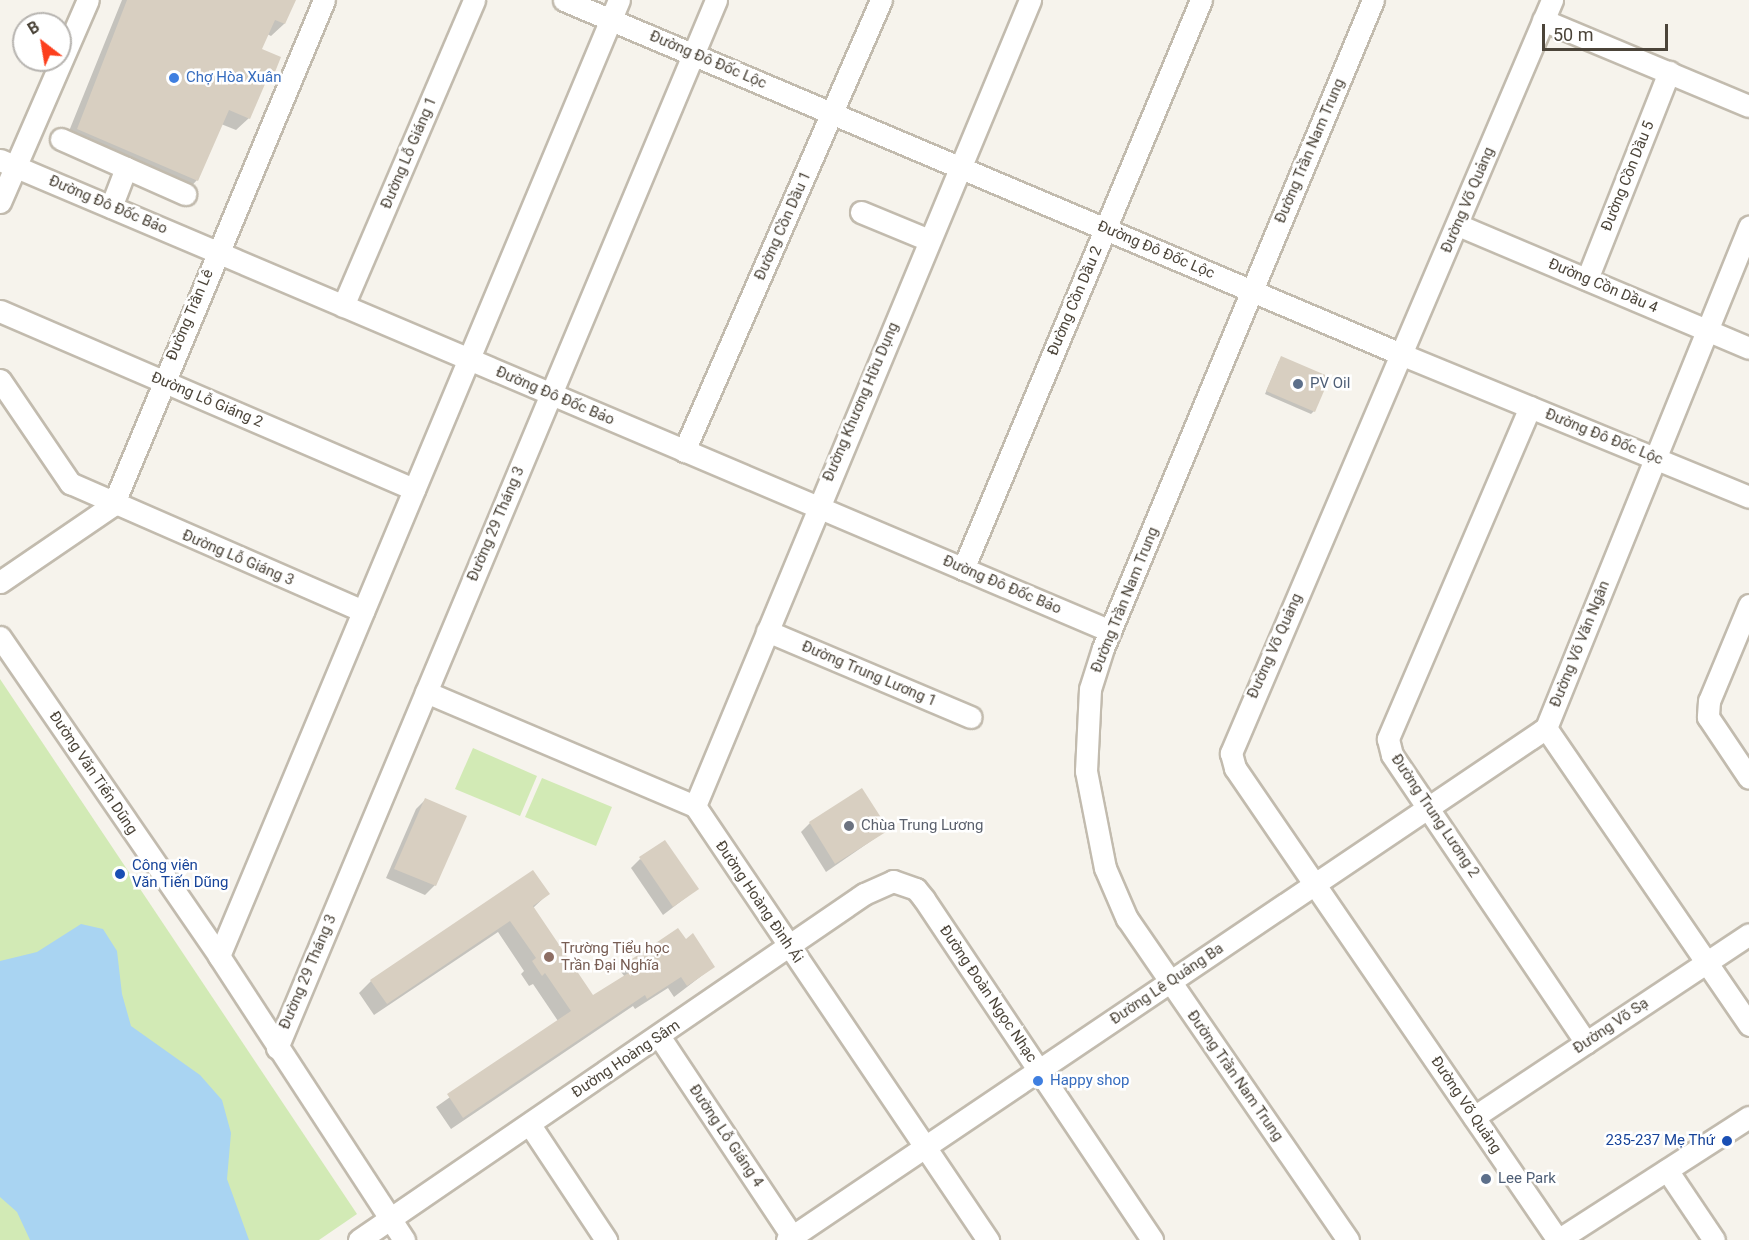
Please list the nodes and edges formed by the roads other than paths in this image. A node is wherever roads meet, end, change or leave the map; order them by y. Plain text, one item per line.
1 (88, 0) edge
2 (324, 0) edge
3 (474, 0) edge
4 (564, 0) edge
5 (716, 0) edge
6 (881, 0) edge
7 (1030, 0) edge
8 (1200, 0) edge
9 (1374, 0) edge
10 (1552, 0) edge
11 (615, 10) edge
12 (1543, 20) junction
13 (693, 54) junction
14 (1669, 72) junction
15 (1749, 106) edge
16 (833, 113) junction
17 (61, 139) dead end
18 (8, 163) edge
19 (961, 167) junction
20 (126, 168) junction
21 (185, 194) dead end
22 (0, 202) edge
23 (111, 207) junction
24 (861, 212) dead end
25 (1458, 225) junction
26 (1749, 227) edge
27 (1106, 229) junction
28 (929, 240) junction
29 (216, 251) junction
30 (1587, 279) junction
31 (1252, 291) junction
32 (343, 306) junction
33 (0, 311) edge
34 (1707, 330) junction
35 (1749, 348) edge
36 (1403, 355) junction
37 (469, 359) junction
38 (0, 381) edge
39 (162, 381) junction
40 (551, 394) junction
41 (1530, 407) junction
42 (684, 451) junction
43 (1656, 458) junction
44 (414, 489) junction
45 (1749, 497) edge
46 (113, 505) junction
47 (817, 507) junction
48 (963, 569) junction
49 (0, 582) edge
50 (1749, 605) edge
51 (363, 611) junction
52 (767, 631) junction
53 (1110, 631) junction
54 (0, 637) edge
55 (1741, 645) edge
56 (426, 692) junction
57 (971, 717) dead end
58 (1546, 728) junction
59 (1749, 778) edge
60 (695, 806) junction
61 (1429, 807) junction
62 (893, 881) joint
63 (1316, 884) junction
64 (1749, 934) edge
65 (789, 947) junction
66 (219, 956) junction
67 (1706, 963) junction
68 (1170, 982) junction
69 (1749, 1025) edge
70 (659, 1036) junction
71 (1586, 1043) junction
72 (277, 1048) junction
73 (1039, 1070) junction
74 (1474, 1117) junction
75 (1749, 1117) edge
76 (530, 1125) junction
77 (926, 1146) junction
78 (1667, 1170) junction
79 (390, 1219) junction
80 (790, 1238) edge
81 (359, 1240) edge
82 (404, 1240) edge
83 (606, 1240) edge
84 (988, 1240) edge
85 (1152, 1240) edge
86 (1348, 1240) edge
87 (1558, 1240) edge
88 (1714, 1240) edge

1 - 18 street
2 - 29 street, Đường Trần Lê
3 - 32 street, Đường Lỗ Giáng 1
4 - 11 street, Đường Đô Đốc Lộc
5 - 13 street, Đường 29 Tháng 3
6 - 16 street, Đường Cồn Dầu 1
7 - 19 street, Đường Khương Hữu Dụng
8 - 27 street, Đường Cồn Dầu 2
9 - 31 street, Đường Trần Nam Trung
10 - 12 street, Đường Võ Quảng
11 - 13 street, Đường Đô Đốc Lộc
11 - 37 street
12 - 14 street
12 - 25 street, Đường Võ Quảng
13 - 16 street, Đường Đô Đốc Lộc
13 - 40 street, Đường 29 Tháng 3
14 - 15 street
14 - 30 street, Đường Cồn Dầu 5
16 - 19 street, Đường Đô Đốc Lộc
16 - 42 street, Đường Cồn Dầu 1
17 - 20 street
18 - 22 street
18 - 23 street, Đường Đô Đốc Bảo
19 - 27 street, Đường Đô Đốc Lộc
19 - 28 street, Đường Khương Hữu Dụng
20 - 21 street
20 - 23 street
23 - 29 street, Đường Đô Đốc Bảo
24 - 28 street
25 - 30 street, Đường Cồn Dầu 4
25 - 36 street, Đường Võ Quảng
26 - 34 street, Đường Võ Văn Ngân
27 - 31 street, Đường Đô Đốc Lộc
27 - 48 street, Đường Cồn Dầu 2
28 - 47 street, Đường Khương Hữu Dụng
29 - 32 street, Đường Đô Đốc Bảo
29 - 39 street, Đường Trần Lê
30 - 34 street, Đường Cồn Dầu 4
31 - 36 street, Đường Đô Đốc Lộc
31 - 53 street, Đường Trần Nam Trung
32 - 37 street, Đường Đô Đốc Bảo
33 - 39 street, Đường Lỗ Giáng 2
34 - 35 street, Đường Cồn Dầu 4
34 - 43 street, Đường Võ Văn Ngân
36 - 41 street, Đường Đô Đốc Lộc
36 - 63 street, Đường Võ Quảng
37 - 40 street, Đường Đô Đốc Bảo
37 - 44 street
38 - 46 street, Đường Lỗ Giáng 3
39 - 44 street, Đường Lỗ Giáng 2
39 - 46 street, Đường Trần Lê
40 - 42 street, Đường Đô Đốc Bảo
40 - 56 street, Đường 29 Tháng 3
41 - 43 street, Đường Đô Đốc Lộc
41 - 61 street, Đường Trung Lương 2
42 - 47 street, Đường Đô Đốc Bảo
43 - 45 street, Đường Đô Đốc Lộc
43 - 58 street, Đường Võ Văn Ngân
44 - 51 street
46 - 49 street
46 - 51 street, Đường Lỗ Giáng 3
47 - 48 street, Đường Đô Đốc Bảo
47 - 52 street, Đường Khương Hữu Dụng
48 - 53 street, Đường Đô Đốc Bảo
50 - 55 street
51 - 66 street
52 - 57 street, Đường Trung Lương 1
52 - 60 street, Đường Khương Hữu Dụng
53 - 68 street, Đường Trần Nam Trung
54 - 66 street, Đường Văn Tiến Dũng
55 - 59 street
56 - 60 street
56 - 72 street, Đường 29 Tháng 3
58 - 61 street, Đường Lê Quảng Ba
58 - 67 street
60 - 65 street, Đường Hoàng Đình Ái
61 - 63 street, Đường Lê Quảng Ba
61 - 71 street, Đường Trung Lương 2
62 - 65 street, Đường Hoàng Sâm
62 - 73 street, Đường Đoàn Ngọc Nhạc
63 - 68 street, Đường Lê Quảng Ba
63 - 74 street, Đường Võ Quảng
64 - 67 street, Đường Võ Sạ
65 - 70 street, Đường Hoàng Sâm
65 - 77 street, Đường Hoàng Đình Ái
66 - 72 street, Đường Văn Tiến Dũng
67 - 69 street
67 - 71 street, Đường Võ Sạ
68 - 73 street, Đường Lê Quảng Ba
68 - 86 street, Đường Trần Nam Trung
70 - 76 street, Đường Hoàng Sâm
70 - 80 street, Đường Lỗ Giáng 4
71 - 74 street, Đường Võ Sạ
72 - 79 street, Đường Văn Tiến Dũng
73 - 77 street, Đường Lê Quảng Ba
73 - 85 street, Đường Đoàn Ngọc Nhạc
74 - 87 street, Đường Võ Quảng
75 - 78 street
76 - 79 street, Đường Hoàng Sâm
76 - 83 street
77 - 80 street, Đường Lê Quảng Ba
77 - 84 street, Đường Hoàng Đình Ái
78 - 87 street
78 - 88 street
79 - 81 street, Đường Hoàng Sâm
79 - 82 street, Đường Văn Tiến Dũng

